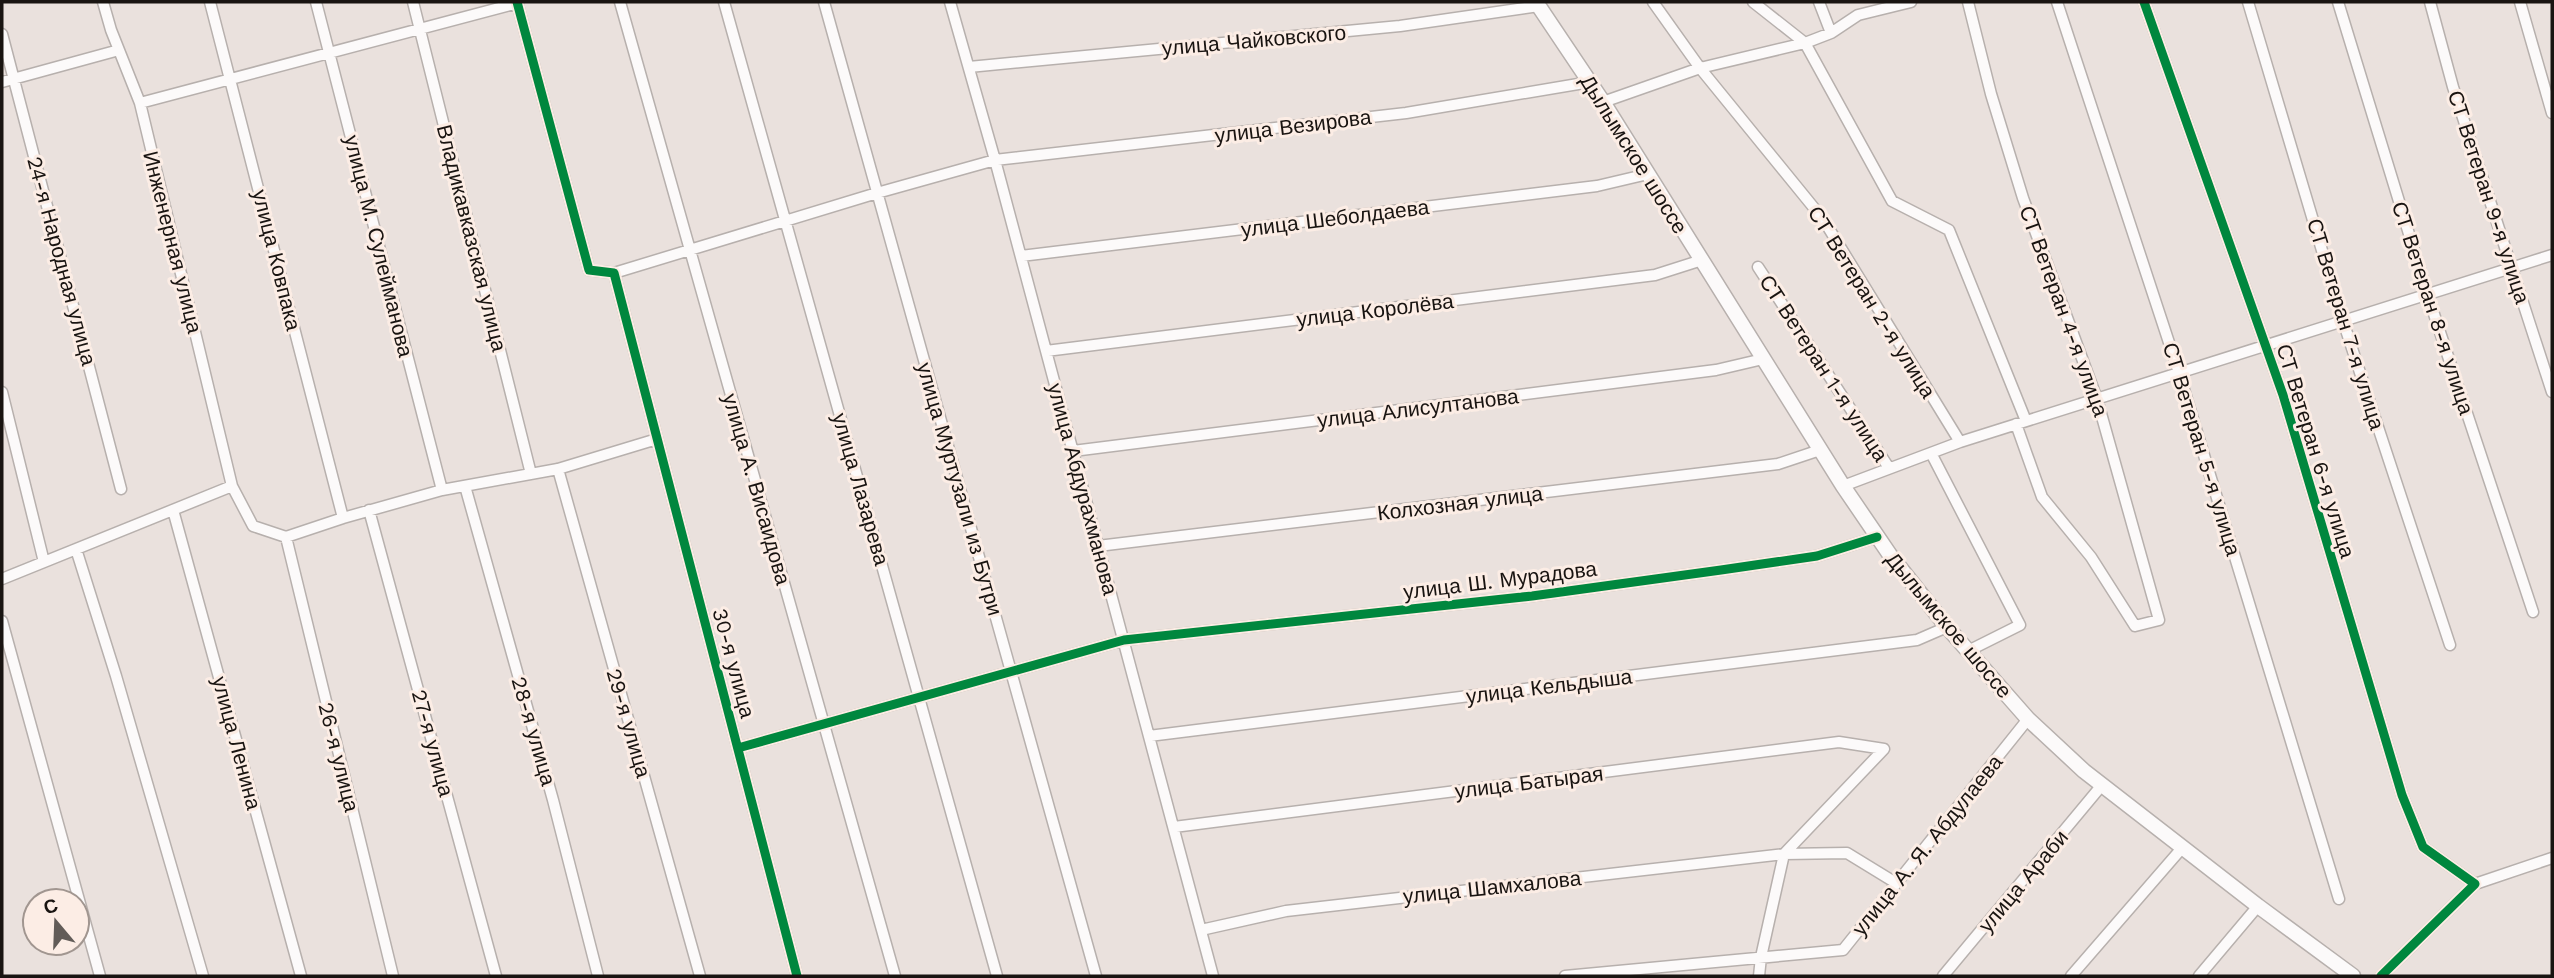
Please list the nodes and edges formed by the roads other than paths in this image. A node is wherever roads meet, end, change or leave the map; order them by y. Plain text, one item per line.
1 (103, 2) edge
2 (211, 2) edge
3 (316, 2) edge
4 (413, 2) edge
5 (517, 2) edge
6 (620, 2) edge
7 (724, 2) edge
8 (824, 2) edge
9 (950, 2) edge
10 (1653, 2) edge
11 (1754, 2) edge
12 (1819, 2) edge
13 (1911, 2) edge
14 (1968, 2) edge
15 (2057, 2) edge
16 (2144, 2) edge
17 (2248, 2) edge
18 (2338, 2) edge
19 (2430, 2) edge
20 (2520, 2) edge
21 (1537, 4) edge
22 (420, 29) junction
23 (1831, 33) junction
24 (2, 34) edge
25 (1805, 43) junction
26 (119, 50) junction
27 (329, 54) junction
28 (969, 67) junction
29 (1700, 68) junction
30 (14, 79) junction
31 (230, 79) junction
32 (2, 82) edge
33 (1590, 82) junction
34 (1603, 102) junction
35 (140, 103) junction
36 (2552, 113) edge
37 (995, 160) junction
38 (1648, 174) junction
39 (877, 193) junction
40 (786, 220) junction
41 (689, 250) junction
42 (2552, 255) edge
43 (1021, 256) junction
44 (1702, 260) junction
45 (1758, 267) dead end
46 (2512, 268) junction
47 (614, 273) junction
48 (2428, 296) junction
49 (2343, 321) junction
50 (2266, 346) junction
51 (1046, 351) junction
52 (1763, 359) junction
53 (2179, 373) junction
54 (2552, 391) edge
55 (2, 392) edge
56 (2097, 399) junction
57 (2021, 423) junction
58 (657, 439) junction
59 (1960, 442) junction
60 (1820, 450) junction
61 (1073, 451) junction
62 (1931, 453) junction
63 (1889, 468) junction
64 (558, 469) junction
65 (531, 474) junction
66 (232, 486) junction
67 (465, 486) junction
68 (1843, 486) junction
69 (121, 489) dead end
70 (442, 490) junction
71 (173, 510) junction
72 (369, 510) junction
73 (343, 518) junction
74 (286, 537) junction
75 (1877, 537) junction
76 (1098, 546) junction
77 (76, 549) junction
78 (44, 562) junction
79 (2, 579) edge
80 (2533, 612) dead end
81 (2, 621) edge
82 (1947, 627) junction
83 (1124, 640) junction
84 (2450, 645) dead end
85 (1968, 651) junction
86 (1011, 673) junction
87 (919, 699) junction
88 (2028, 719) junction
89 (824, 726) junction
90 (1149, 736) junction
91 (738, 748) junction
92 (2102, 785) junction
93 (1174, 827) junction
94 (2182, 848) junction
95 (1784, 854) junction
96 (2552, 858) edge
97 (1896, 883) junction
98 (2475, 884) junction
99 (2339, 899) dead end
100 (2258, 906) junction
101 (1201, 930) junction
102 (1761, 957) junction
103 (100, 976) edge
104 (203, 976) edge
105 (301, 976) edge
106 (393, 976) edge
107 (496, 976) edge
108 (598, 976) edge
109 (700, 976) edge
110 (797, 976) edge
111 (895, 976) edge
112 (997, 976) edge
113 (1096, 976) edge
114 (1213, 976) edge
115 (1565, 976) edge
116 (1759, 976) edge
117 (1944, 976) edge
118 (2071, 976) edge
119 (2199, 976) edge
120 (2353, 976) edge
121 (2381, 976) edge

1 - 26 street, Инженерная улица
2 - 31 street, улица Ковпака
3 - 27 street, улица М. Сулейманова
4 - 22 street, Владикавказская улица
5 - 22 street
5 - 47 street
6 - 41 street, улица А. Висаидова
7 - 40 street, улица Лазарева
8 - 39 street, улица Муртузали из Бутри
9 - 28 street, улица Абдурахманова
10 - 29 street, СТ Ветеран 2-я улица
11 - 25 street
12 - 23 street
13 - 23 street
14 - 56 street, СТ Ветеран 4-я улица
15 - 53 street, СТ Ветеран 5-я улица
16 - 50 street, СТ Ветеран 6-я улица
17 - 49 street, СТ Ветеран 7-я улица
18 - 48 street, СТ Ветеран 8-я улица
19 - 46 street, СТ Ветеран 9-я улица
20 - 36 street
21 - 28 street, улица Чайковского
21 - 33 main road, Дылымское шоссе
22 - 27 street
22 - 65 street, Владикавказская улица
23 - 25 street
24 - 30 street, 24-я Народная улица
25 - 29 street
25 - 57 street
26 - 30 street
26 - 35 street, Инженерная улица
27 - 31 street
27 - 70 street, улица М. Сулейманова
28 - 37 street, улица Абдурахманова
29 - 34 street
29 - 59 street, СТ Ветеран 2-я улица
30 - 32 street
30 - 69 street, 24-я Народная улица
31 - 35 street
31 - 73 street, улица Ковпака
33 - 34 main road, Дылымское шоссе
33 - 37 street, улица Везирова
34 - 38 main road, Дылымское шоссе
35 - 66 street, Инженерная улица
37 - 39 street, улица Везирова
37 - 43 street, улица Абдурахманова
38 - 43 street, улица Шеболдаева
38 - 44 main road, Дылымское шоссе
39 - 40 street, улица Везирова
39 - 86 street, улица Муртузали из Бутри
40 - 41 street, улица Везирова
40 - 87 street, улица Лазарева
41 - 47 street, улица Везирова
41 - 89 street, улица А. Висаидова
42 - 46 street
43 - 51 street, улица Абдурахманова
44 - 51 street, улица Королёва
44 - 52 main road, Дылымское шоссе
45 - 63 street, СТ Ветеран 1-я улица
46 - 48 street
46 - 54 street, СТ Ветеран 9-я улица
47 - 58 street, 30-я улица
48 - 49 street
48 - 80 street, СТ Ветеран 8-я улица
49 - 50 street
49 - 84 street, СТ Ветеран 7-я улица
50 - 53 street
50 - 98 street, СТ Ветеран 6-я улица
51 - 61 street, улица Абдурахманова
52 - 60 main road, Дылымское шоссе
52 - 61 street, улица Алисултанова
53 - 56 street
53 - 99 street, СТ Ветеран 5-я улица
55 - 78 street
56 - 57 street
56 - 57 street, СТ Ветеран 4-я улица
57 - 59 street
58 - 64 street
58 - 91 street, 30-я улица
59 - 62 street
60 - 68 main road, Дылымское шоссе
60 - 76 street, Колхозная улица
61 - 76 street, улица Абдурахманова
62 - 63 street
62 - 85 street
63 - 68 street
64 - 65 street
64 - 109 street, 29-я улица
65 - 67 street
66 - 71 street
66 - 74 street, Инженерная улица
67 - 70 street
67 - 108 street, 28-я улица
68 - 75 main road, Дылымское шоссе
70 - 72 street
71 - 77 street
71 - 105 street, улица Ленина
72 - 73 street
72 - 107 street, 27-я улица
73 - 74 street
74 - 106 street, 26-я улица
75 - 82 main road, Дылымское шоссе
75 - 83 street, улица Ш. Мурадова
76 - 83 street, улица Абдурахманова
77 - 78 street
77 - 104 street
78 - 79 street
81 - 103 street
82 - 85 main road, Дылымское шоссе
82 - 90 street, улица Кельдыша
83 - 86 street, улица Ш. Мурадова
83 - 90 street, улица Абдурахманова
85 - 88 main road, Дылымское шоссе
86 - 87 street, улица Ш. Мурадова
86 - 113 street, улица Муртузали из Бутри
87 - 89 street, улица Ш. Мурадова
87 - 112 street, улица Лазарева
88 - 92 main road, Дылымское шоссе
88 - 97 street, улица А. Я. Абдулаева
89 - 91 street, улица Ш. Мурадова
89 - 111 street, улица А. Висаидова
90 - 93 street, улица Абдурахманова
91 - 110 street, 30-я улица
92 - 94 main road, Дылымское шоссе
92 - 117 street, улица Араби
93 - 95 street, улица Батырая
93 - 101 street, улица Абдурахманова
94 - 100 main road, Дылымское шоссе
94 - 118 street
95 - 97 street, улица Шамхалова
95 - 101 street, улица Шамхалова
95 - 102 street
96 - 98 street
97 - 102 street, улица А. Я. Абдулаева
98 - 121 street
100 - 119 street
100 - 120 main road, Дылымское шоссе
101 - 114 street, улица Абдурахманова
102 - 115 street, улица А. Я. Абдулаева
102 - 116 street

